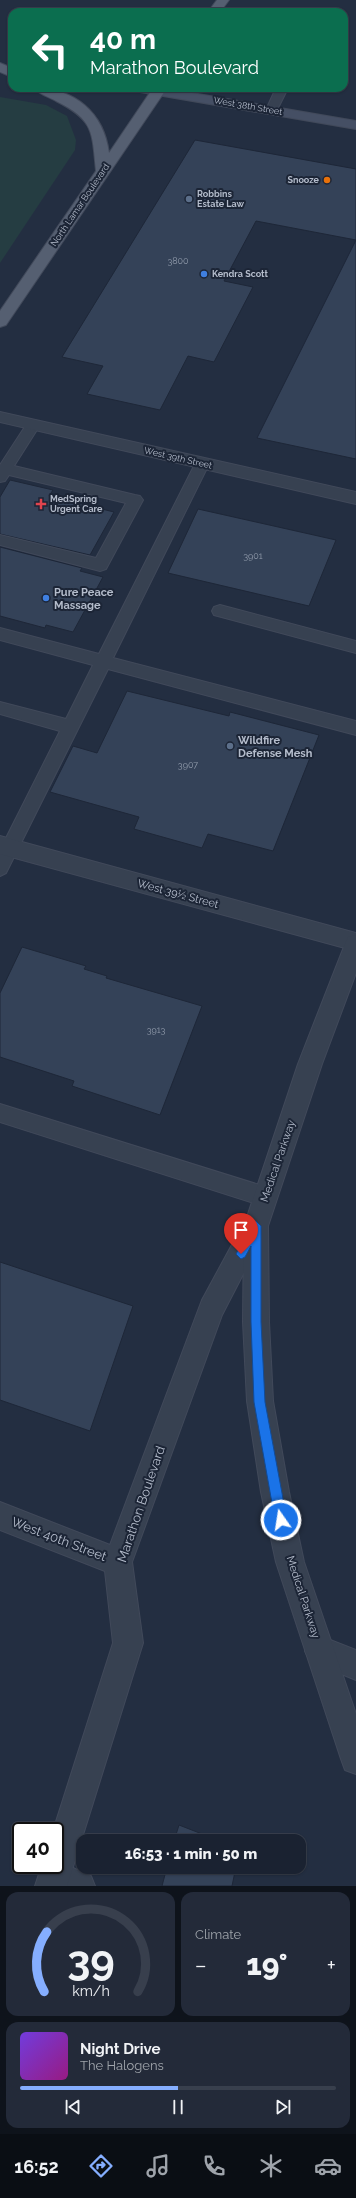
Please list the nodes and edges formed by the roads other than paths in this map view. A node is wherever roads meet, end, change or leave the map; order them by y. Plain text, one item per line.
1 (49, 92) edge
2 (157, 92) edge
3 (175, 92) edge
4 (280, 92) edge
5 (272, 110) junction
6 (356, 125) edge
7 (103, 171) junction
8 (0, 322) edge
9 (0, 417) edge
10 (33, 425) junction
11 (202, 464) junction
12 (2, 473) edge
13 (356, 498) edge
14 (0, 540) edge
15 (220, 611) dead end
16 (0, 634) edge
17 (356, 647) edge
18 (103, 662) junction
19 (0, 708) edge
20 (70, 727) junction
21 (356, 728) edge
22 (5, 847) edge
23 (0, 868) edge
24 (356, 943) edge
25 (0, 1113) edge
26 (266, 1197) junction
27 (256, 1226) junction
28 (0, 1516) edge
29 (118, 1562) junction
30 (320, 1651) junction
31 (356, 1665) edge
32 (356, 1759) edge
33 (53, 1880) edge
34 (81, 1886) edge

1 - 7 main road
2 - 7 main road, North Lamar Boulevard
3 - 5 main road, West 38th Street
4 - 5 lane
5 - 6 main road, West 38th Street
7 - 8 main road, North Lamar Boulevard
9 - 10 street, West 39th Street
10 - 11 street, West 39th Street
10 - 12 lane
11 - 13 street, West 39th Street
11 - 18 lane
12 - 14 lane
15 - 17 lane
16 - 18 lane
18 - 20 lane
18 - 21 lane
19 - 20 lane
20 - 22 lane
22 - 23 lane
22 - 24 street, West 39½ Street
24 - 26 street, Medical Parkway
25 - 26 lane
26 - 27 street, Medical Parkway
27 - 29 street, Marathon Boulevard
27 - 30 street, Medical Parkway
28 - 29 street, West 40th Street
29 - 33 street, Marathon Boulevard
30 - 31 street
30 - 32 street, Medical Parkway
33 - 34 lane

